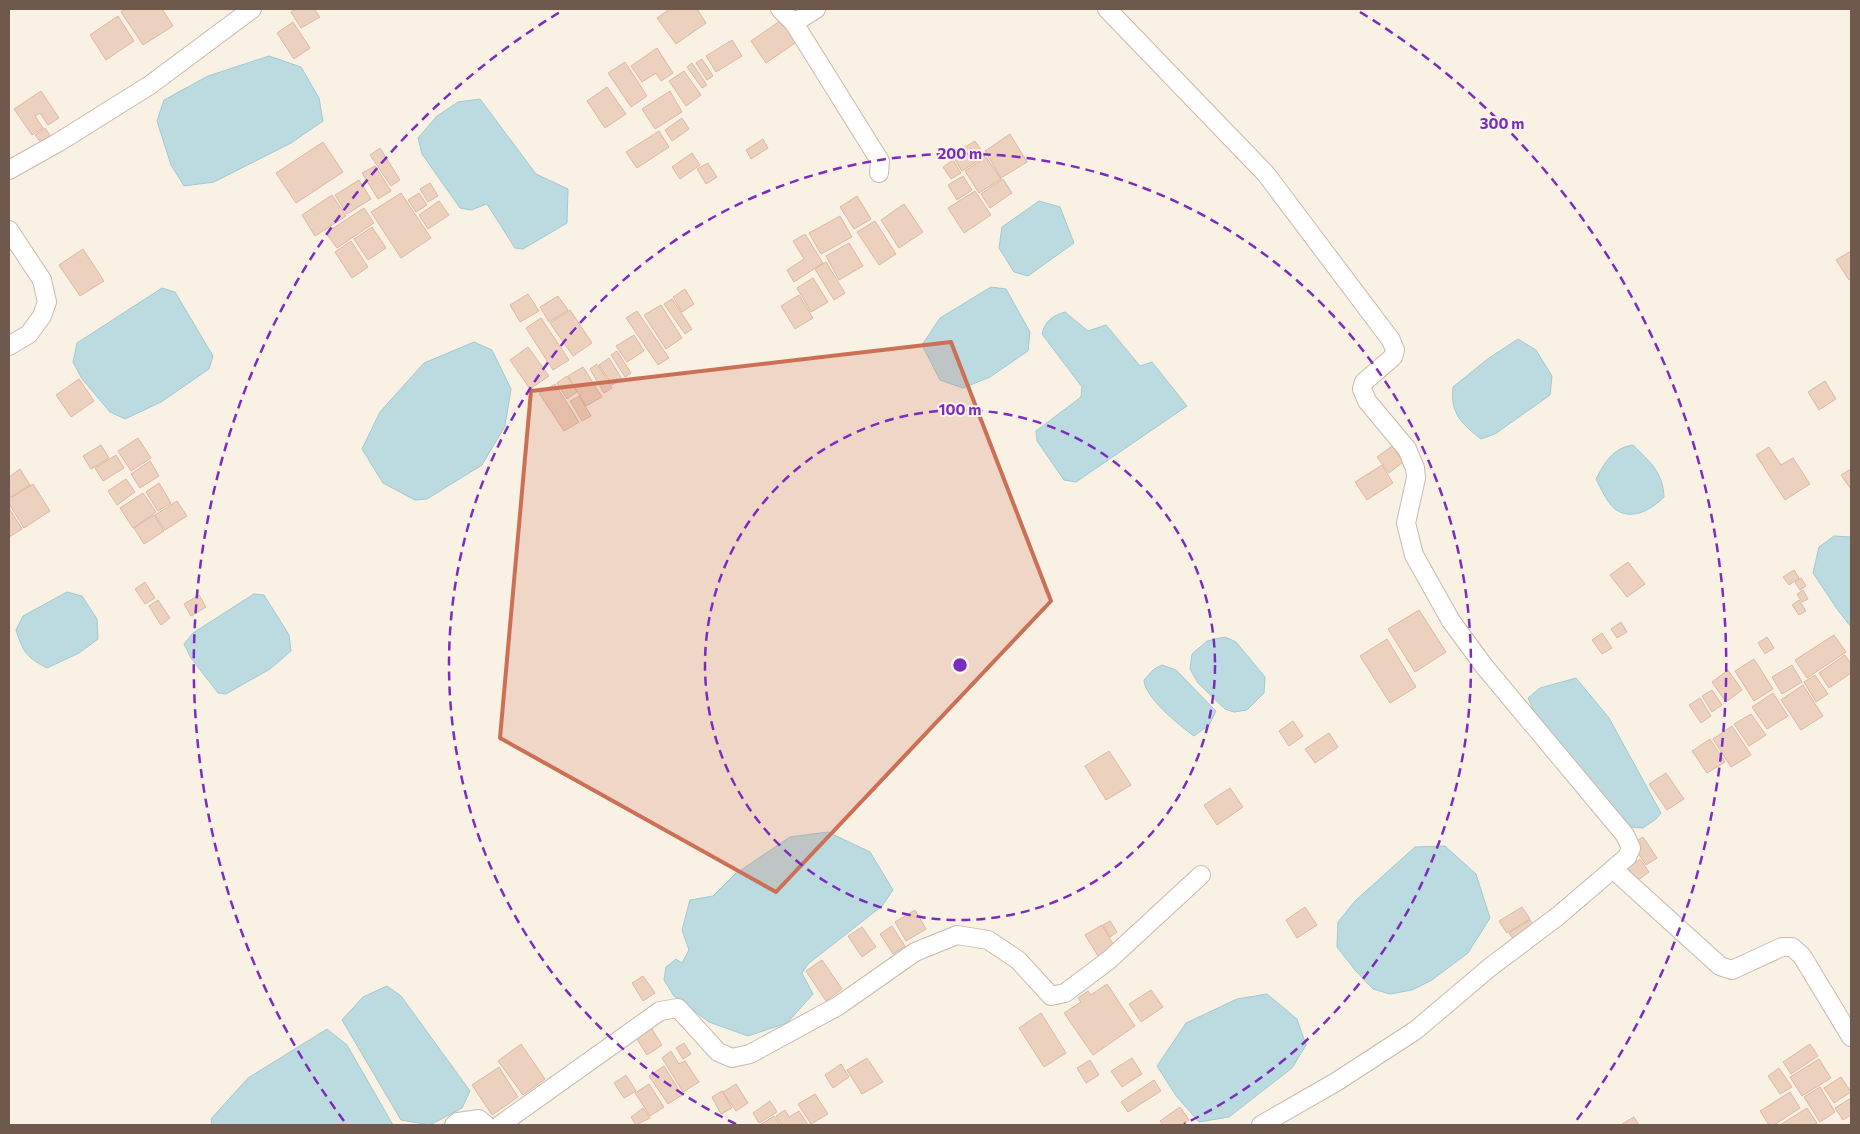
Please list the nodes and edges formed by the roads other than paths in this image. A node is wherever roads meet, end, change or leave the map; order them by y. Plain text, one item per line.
1 (252, 9) edge
2 (780, 9) edge
3 (816, 9) edge
4 (1107, 9) edge
5 (794, 23) junction
6 (9, 170) edge
7 (879, 172) dead end
8 (9, 230) edge
9 (9, 346) edge
10 (1613, 869) junction
11 (1201, 875) dead end
12 (1851, 1037) edge
13 (454, 1125) edge
14 (486, 1125) edge
15 (500, 1125) edge
16 (1262, 1125) edge

1 - 6 street
2 - 5 street
3 - 5 street
4 - 10 street
5 - 7 street
8 - 9 street
10 - 12 street
10 - 16 street
11 - 15 street
13 - 14 street

